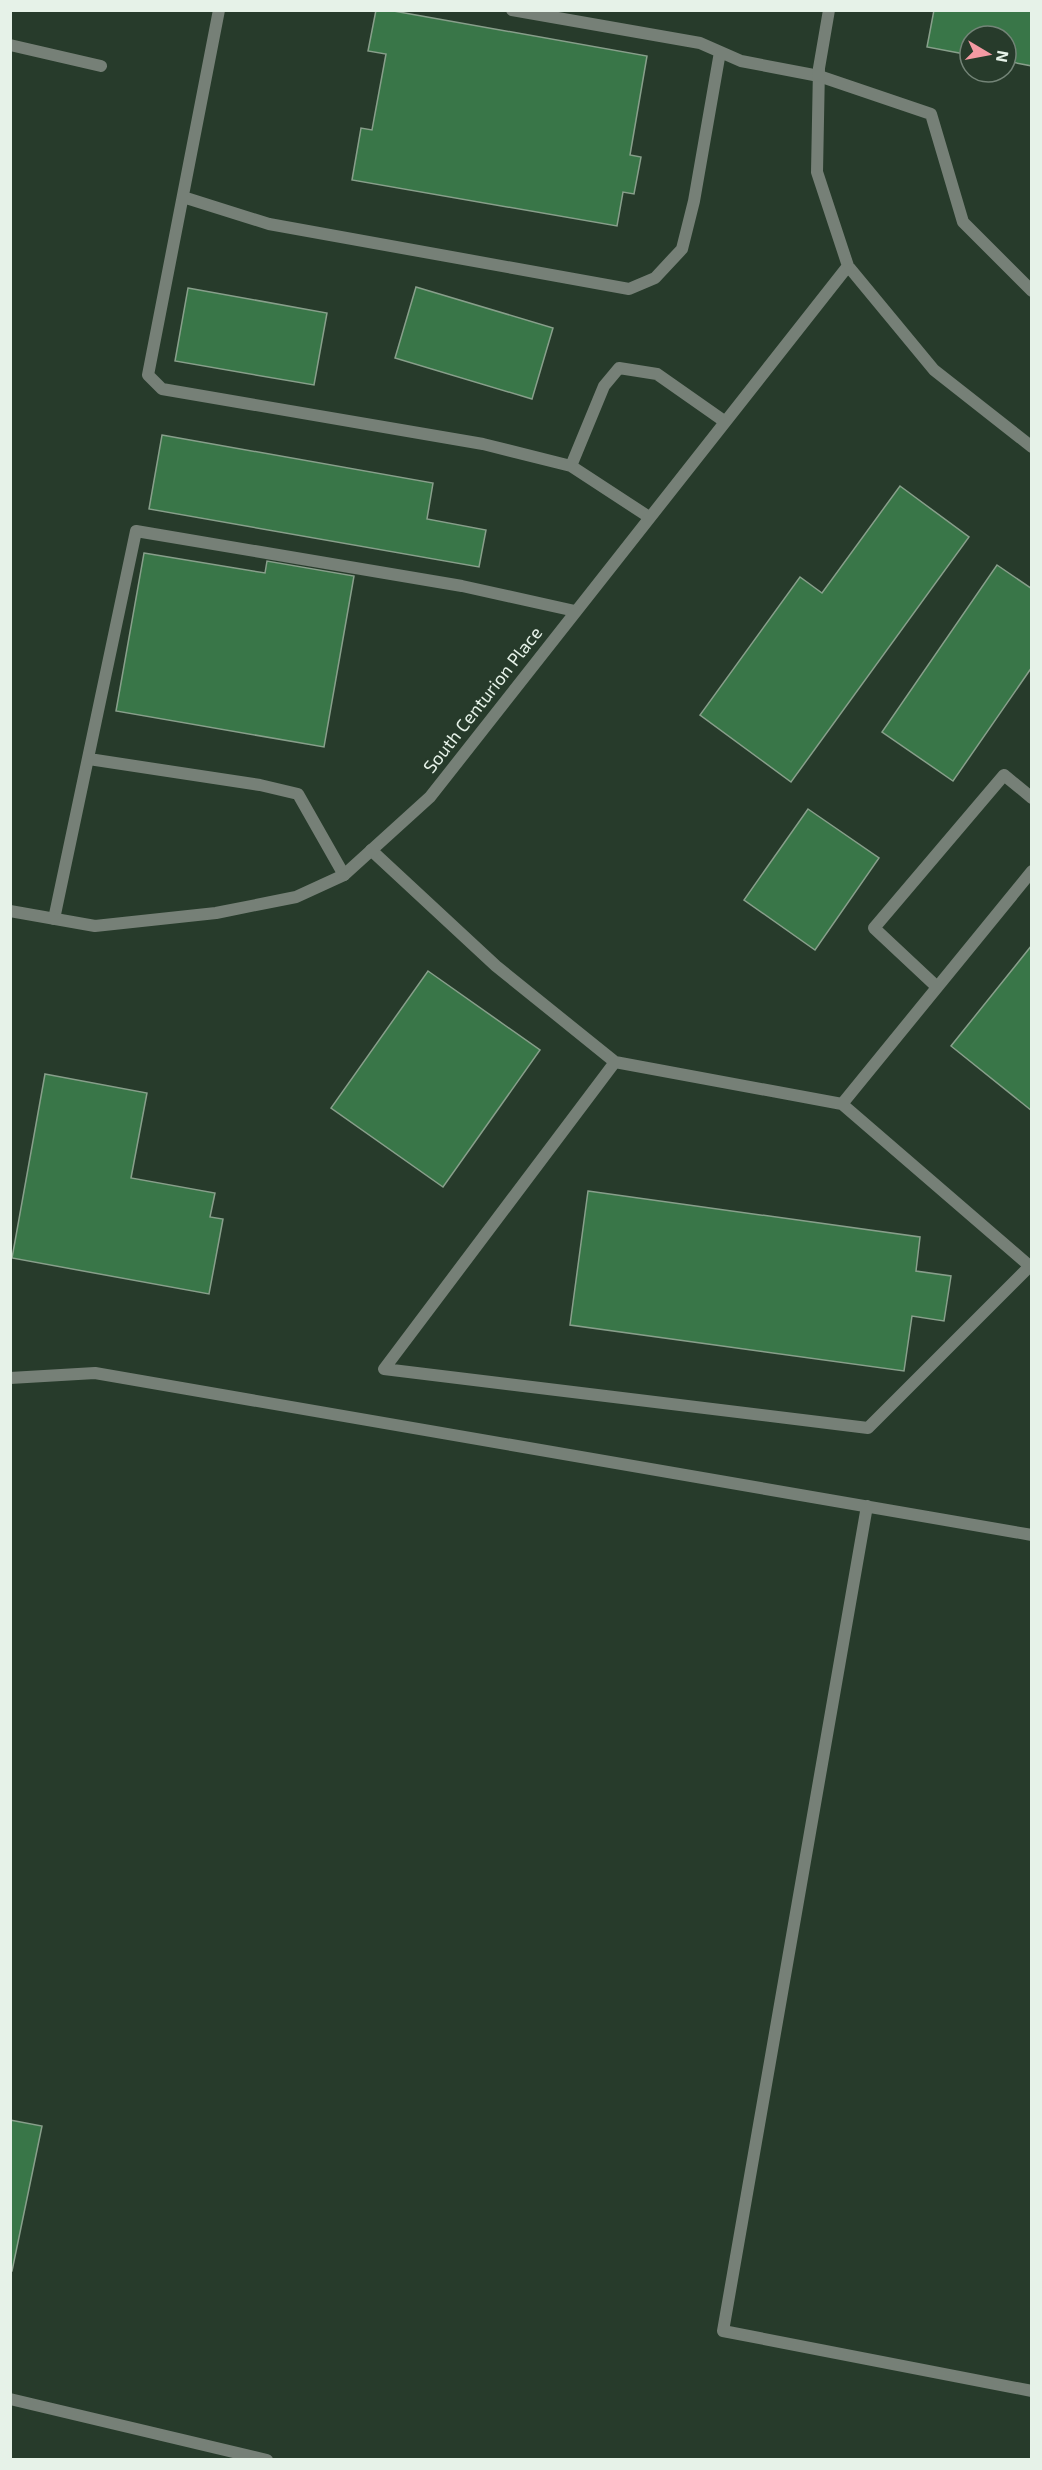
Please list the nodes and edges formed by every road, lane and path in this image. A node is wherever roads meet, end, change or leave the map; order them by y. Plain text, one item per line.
1 (219, 10) edge
2 (512, 10) edge
3 (829, 10) edge
4 (10, 45) edge
5 (720, 52) junction
6 (101, 66) dead end
7 (819, 76) junction
8 (183, 197) junction
9 (848, 266) junction
10 (1032, 291) edge
11 (724, 421) junction
12 (1032, 447) edge
13 (571, 466) junction
14 (649, 517) junction
15 (574, 611) junction
16 (89, 759) junction
17 (1032, 798) edge
18 (371, 850) junction
19 (1032, 871) edge
20 (344, 875) junction
21 (10, 911) edge
22 (54, 919) junction
23 (937, 987) junction
24 (615, 1062) junction
25 (842, 1104) junction
26 (1031, 1266) edge
27 (10, 1377) edge
28 (867, 1506) junction
29 (1032, 1535) edge
30 (1032, 2391) edge
31 (10, 2399) edge
32 (267, 2460) edge

1 - 8 street
2 - 5 street
3 - 7 street
4 - 6 street
5 - 7 street
5 - 8 street
7 - 9 street
7 - 10 street
8 - 13 street
9 - 11 street, South Centurion Place
9 - 12 street
11 - 13 street
11 - 14 street, South Centurion Place
13 - 14 street
14 - 15 street, South Centurion Place
15 - 16 street
15 - 18 street, South Centurion Place
16 - 20 street
16 - 22 street
17 - 23 street
18 - 20 street, South Centurion Place
18 - 24 street
19 - 23 street
20 - 22 street, South Centurion Place
21 - 22 street, South Centurion Place
23 - 25 street
24 - 25 street
24 - 26 street
25 - 26 street
27 - 28 street
28 - 29 street
28 - 30 street
31 - 32 street

